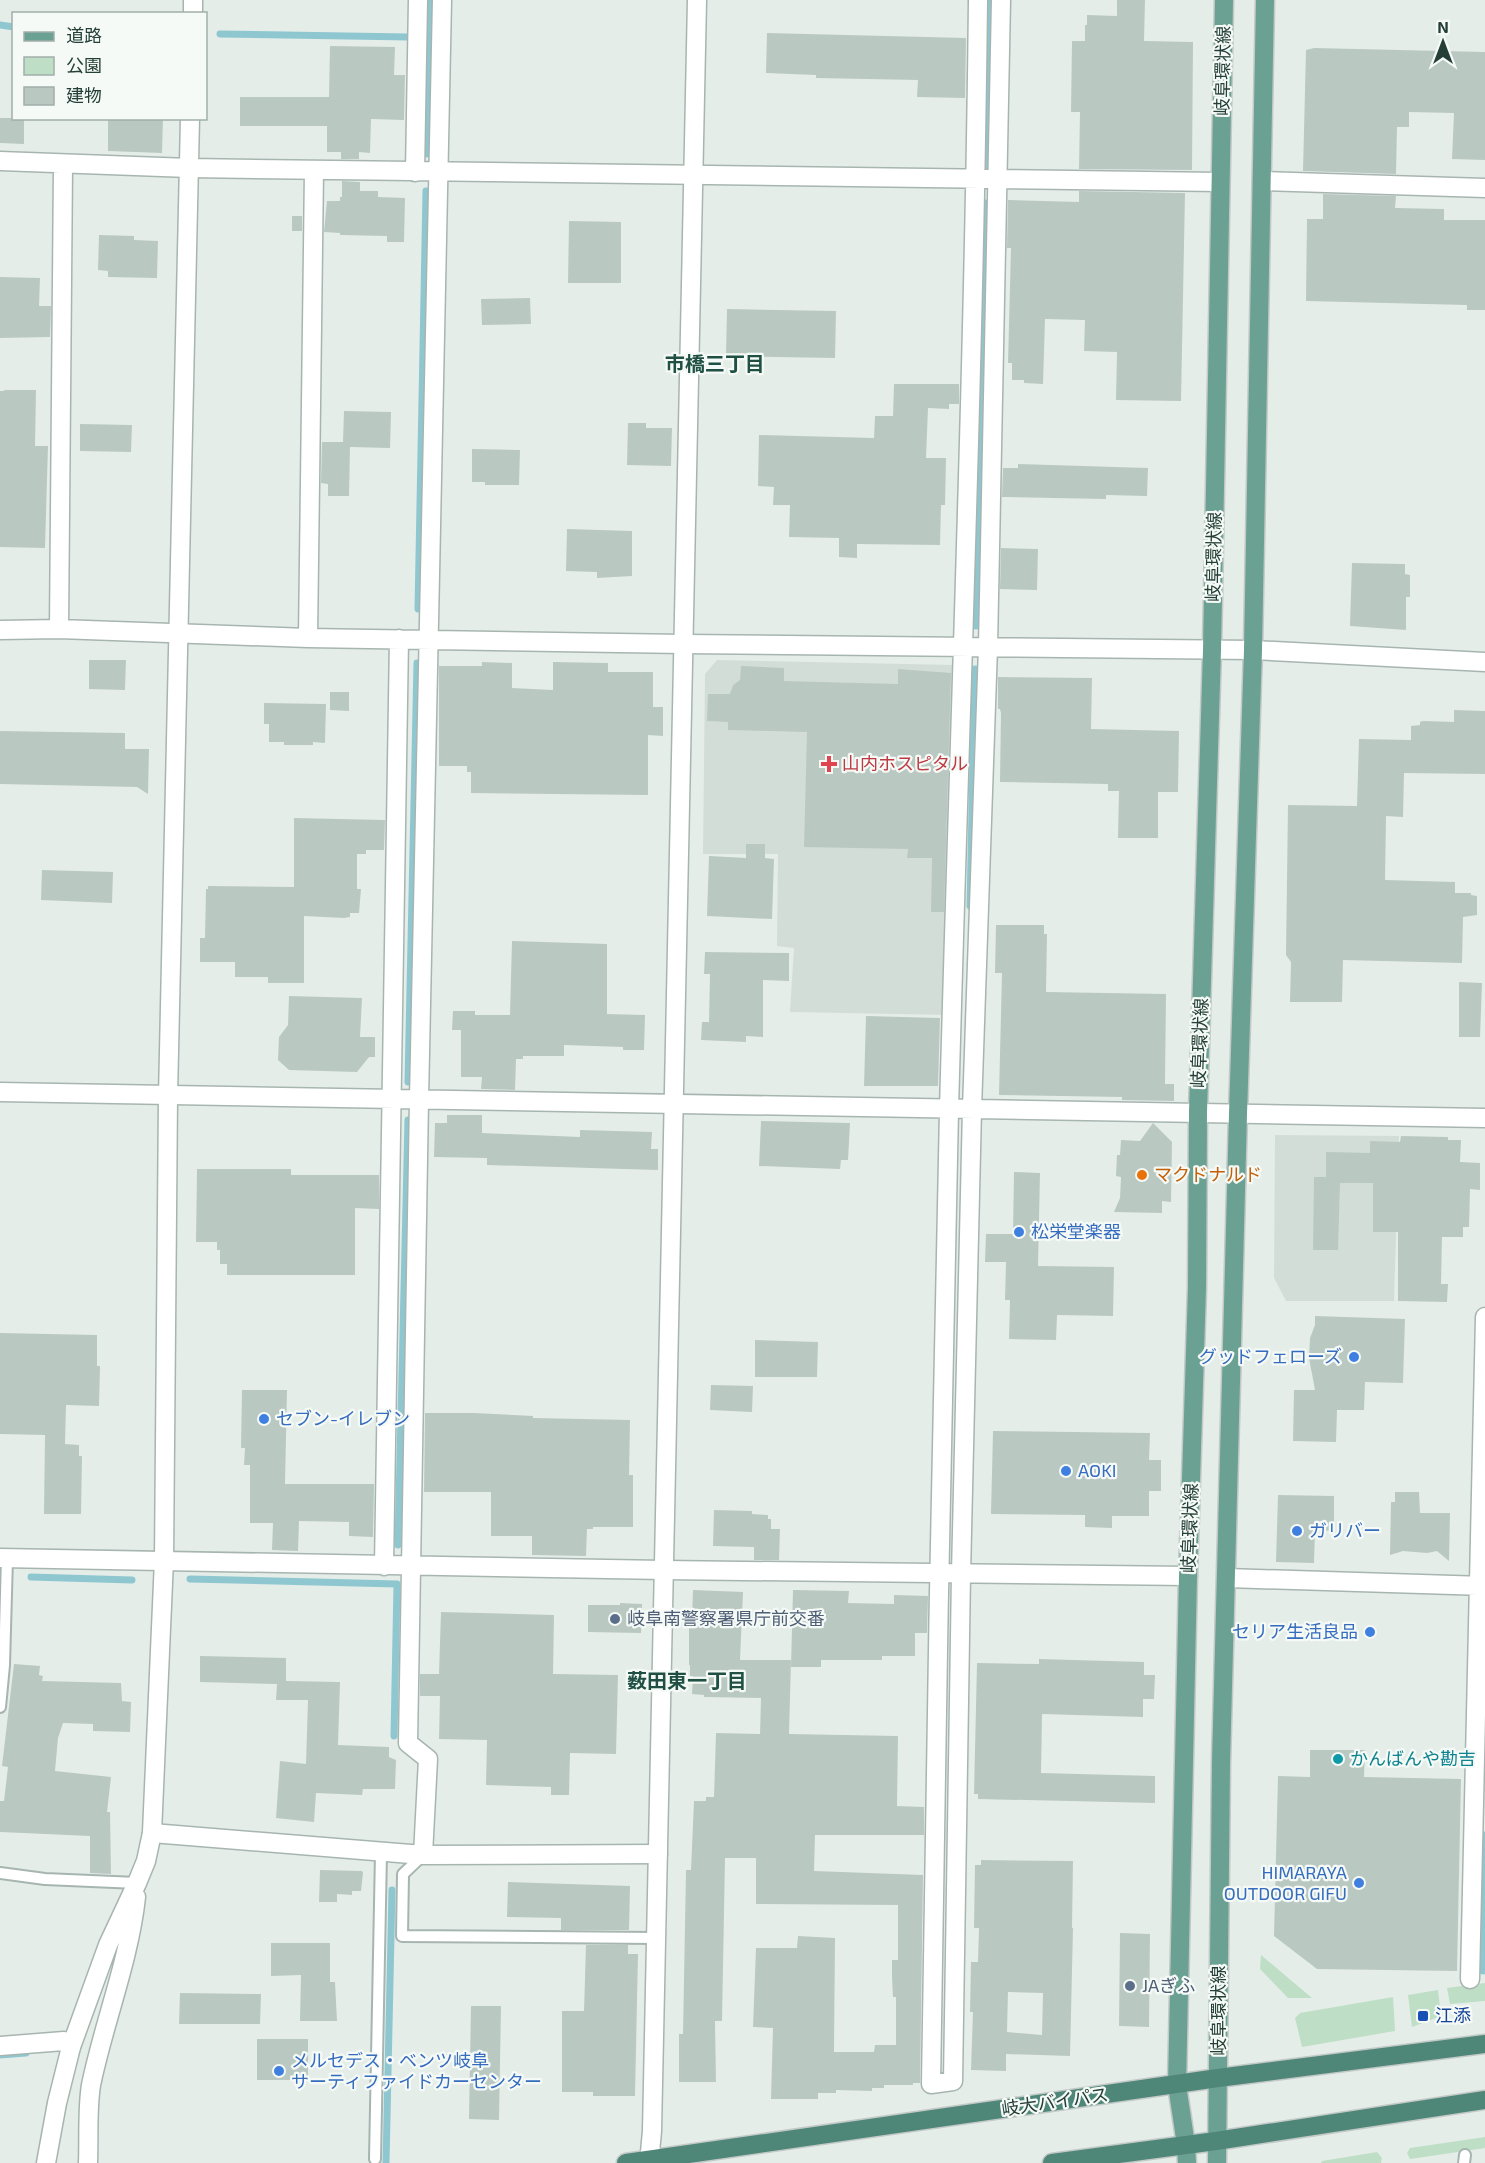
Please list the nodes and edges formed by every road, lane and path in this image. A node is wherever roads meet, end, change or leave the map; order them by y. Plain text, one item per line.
1 (418, 0) edge
2 (442, 0) edge
3 (697, 0) edge
4 (978, 0) edge
5 (1002, 0) edge
6 (1224, 0) edge
7 (1265, 0) edge
8 (190, 120) edge
9 (0, 161) edge
10 (63, 165) junction
11 (189, 168) junction
12 (314, 170) junction
13 (416, 172) junction
14 (438, 172) junction
15 (693, 175) junction
16 (976, 180) junction
17 (999, 180) junction
18 (1262, 181) junction
19 (1220, 182) junction
20 (1485, 188) edge
21 (59, 629) junction
22 (0, 630) edge
23 (178, 635) junction
24 (308, 638) junction
25 (399, 639) junction
26 (428, 639) junction
27 (683, 644) junction
28 (964, 647) junction
29 (988, 647) junction
30 (1212, 650) junction
31 (1253, 650) junction
32 (1485, 662) edge
33 (0, 1092) edge
34 (168, 1096) junction
35 (393, 1099) junction
36 (418, 1100) junction
37 (673, 1104) junction
38 (950, 1109) junction
39 (972, 1109) junction
40 (1198, 1112) junction
41 (1238, 1114) junction
42 (1485, 1118) edge
43 (1485, 1317) edge
44 (4, 1558) edge
45 (165, 1560) junction
46 (384, 1566) junction
47 (411, 1566) junction
48 (664, 1570) junction
49 (939, 1573) junction
50 (961, 1574) junction
51 (1188, 1576) junction
52 (1227, 1578) junction
53 (1482, 1586) edge
54 (0, 1707) edge
55 (152, 1833) junction
56 (381, 1853) junction
57 (658, 1854) junction
58 (423, 1855) junction
59 (0, 1873) edge
60 (137, 1883) junction
61 (656, 1938) junction
62 (1470, 1979) dead end
63 (1485, 2044) edge
64 (0, 2046) edge
65 (71, 2047) junction
66 (1218, 2078) junction
67 (1177, 2085) junction
68 (1485, 2100) edge
69 (1216, 2141) junction
70 (1187, 2154) edge
71 (375, 2159) dead end
72 (648, 2161) edge
73 (46, 2163) edge
74 (88, 2163) edge
75 (626, 2163) edge
76 (1052, 2163) edge
77 (1217, 2163) edge

1 - 13 street
2 - 14 street
3 - 15 street
4 - 16 street
5 - 17 street
6 - 19 main road, 岐阜環状線
7 - 18 main road, 岐阜環状線
8 - 11 street
9 - 10 street
10 - 11 street
10 - 21 street
11 - 12 street
11 - 23 street
12 - 13 street
12 - 24 street
13 - 14 street
14 - 15 street
14 - 26 street
15 - 16 street
15 - 27 street
16 - 17 street
16 - 28 street
17 - 19 street
17 - 29 street
18 - 20 street
18 - 31 main road, 岐阜環状線
19 - 30 main road, 岐阜環状線
21 - 22 street
21 - 23 street
23 - 24 street
23 - 34 street
24 - 25 street
25 - 26 street
25 - 35 street
26 - 27 street
26 - 36 street
27 - 28 street
27 - 37 street
28 - 29 street
28 - 38 street
29 - 30 street
29 - 39 street
30 - 31 street
30 - 40 main road, 岐阜環状線
31 - 32 street
31 - 41 main road, 岐阜環状線
33 - 34 street
34 - 35 street
34 - 45 street
35 - 36 street
35 - 46 street
36 - 37 street
36 - 47 street
37 - 38 street
37 - 48 street
38 - 39 street
38 - 49 street
39 - 40 street
39 - 50 street
40 - 41 street
40 - 51 main road, 岐阜環状線
41 - 42 street
41 - 52 main road, 岐阜環状線
43 - 53 street
44 - 45 street
44 - 54 lane
45 - 46 street
45 - 55 street
46 - 47 street
47 - 48 street
47 - 58 street
48 - 49 street
48 - 57 street
49 - 50 street
49 - 50 street
50 - 51 street
51 - 67 main road, 岐阜環状線
52 - 53 street
52 - 66 main road, 岐阜環状線
53 - 62 street
55 - 56 street
55 - 60 street
56 - 58 street
56 - 71 lane
57 - 58 street
57 - 61 street
58 - 61 lane
59 - 60 lane
60 - 65 street
60 - 74 street
61 - 72 street
63 - 66 highway, 岐大バイパス
64 - 65 street
65 - 73 street
66 - 67 highway, 岐大バイパス
66 - 69 main road, 岐阜環状線
67 - 70 main road, 岐阜環状線
67 - 72 highway, 岐大バイパス
68 - 69 highway
69 - 70 highway
69 - 77 main road, 岐阜環状線
70 - 76 highway
72 - 75 highway, 岐大バイパス

